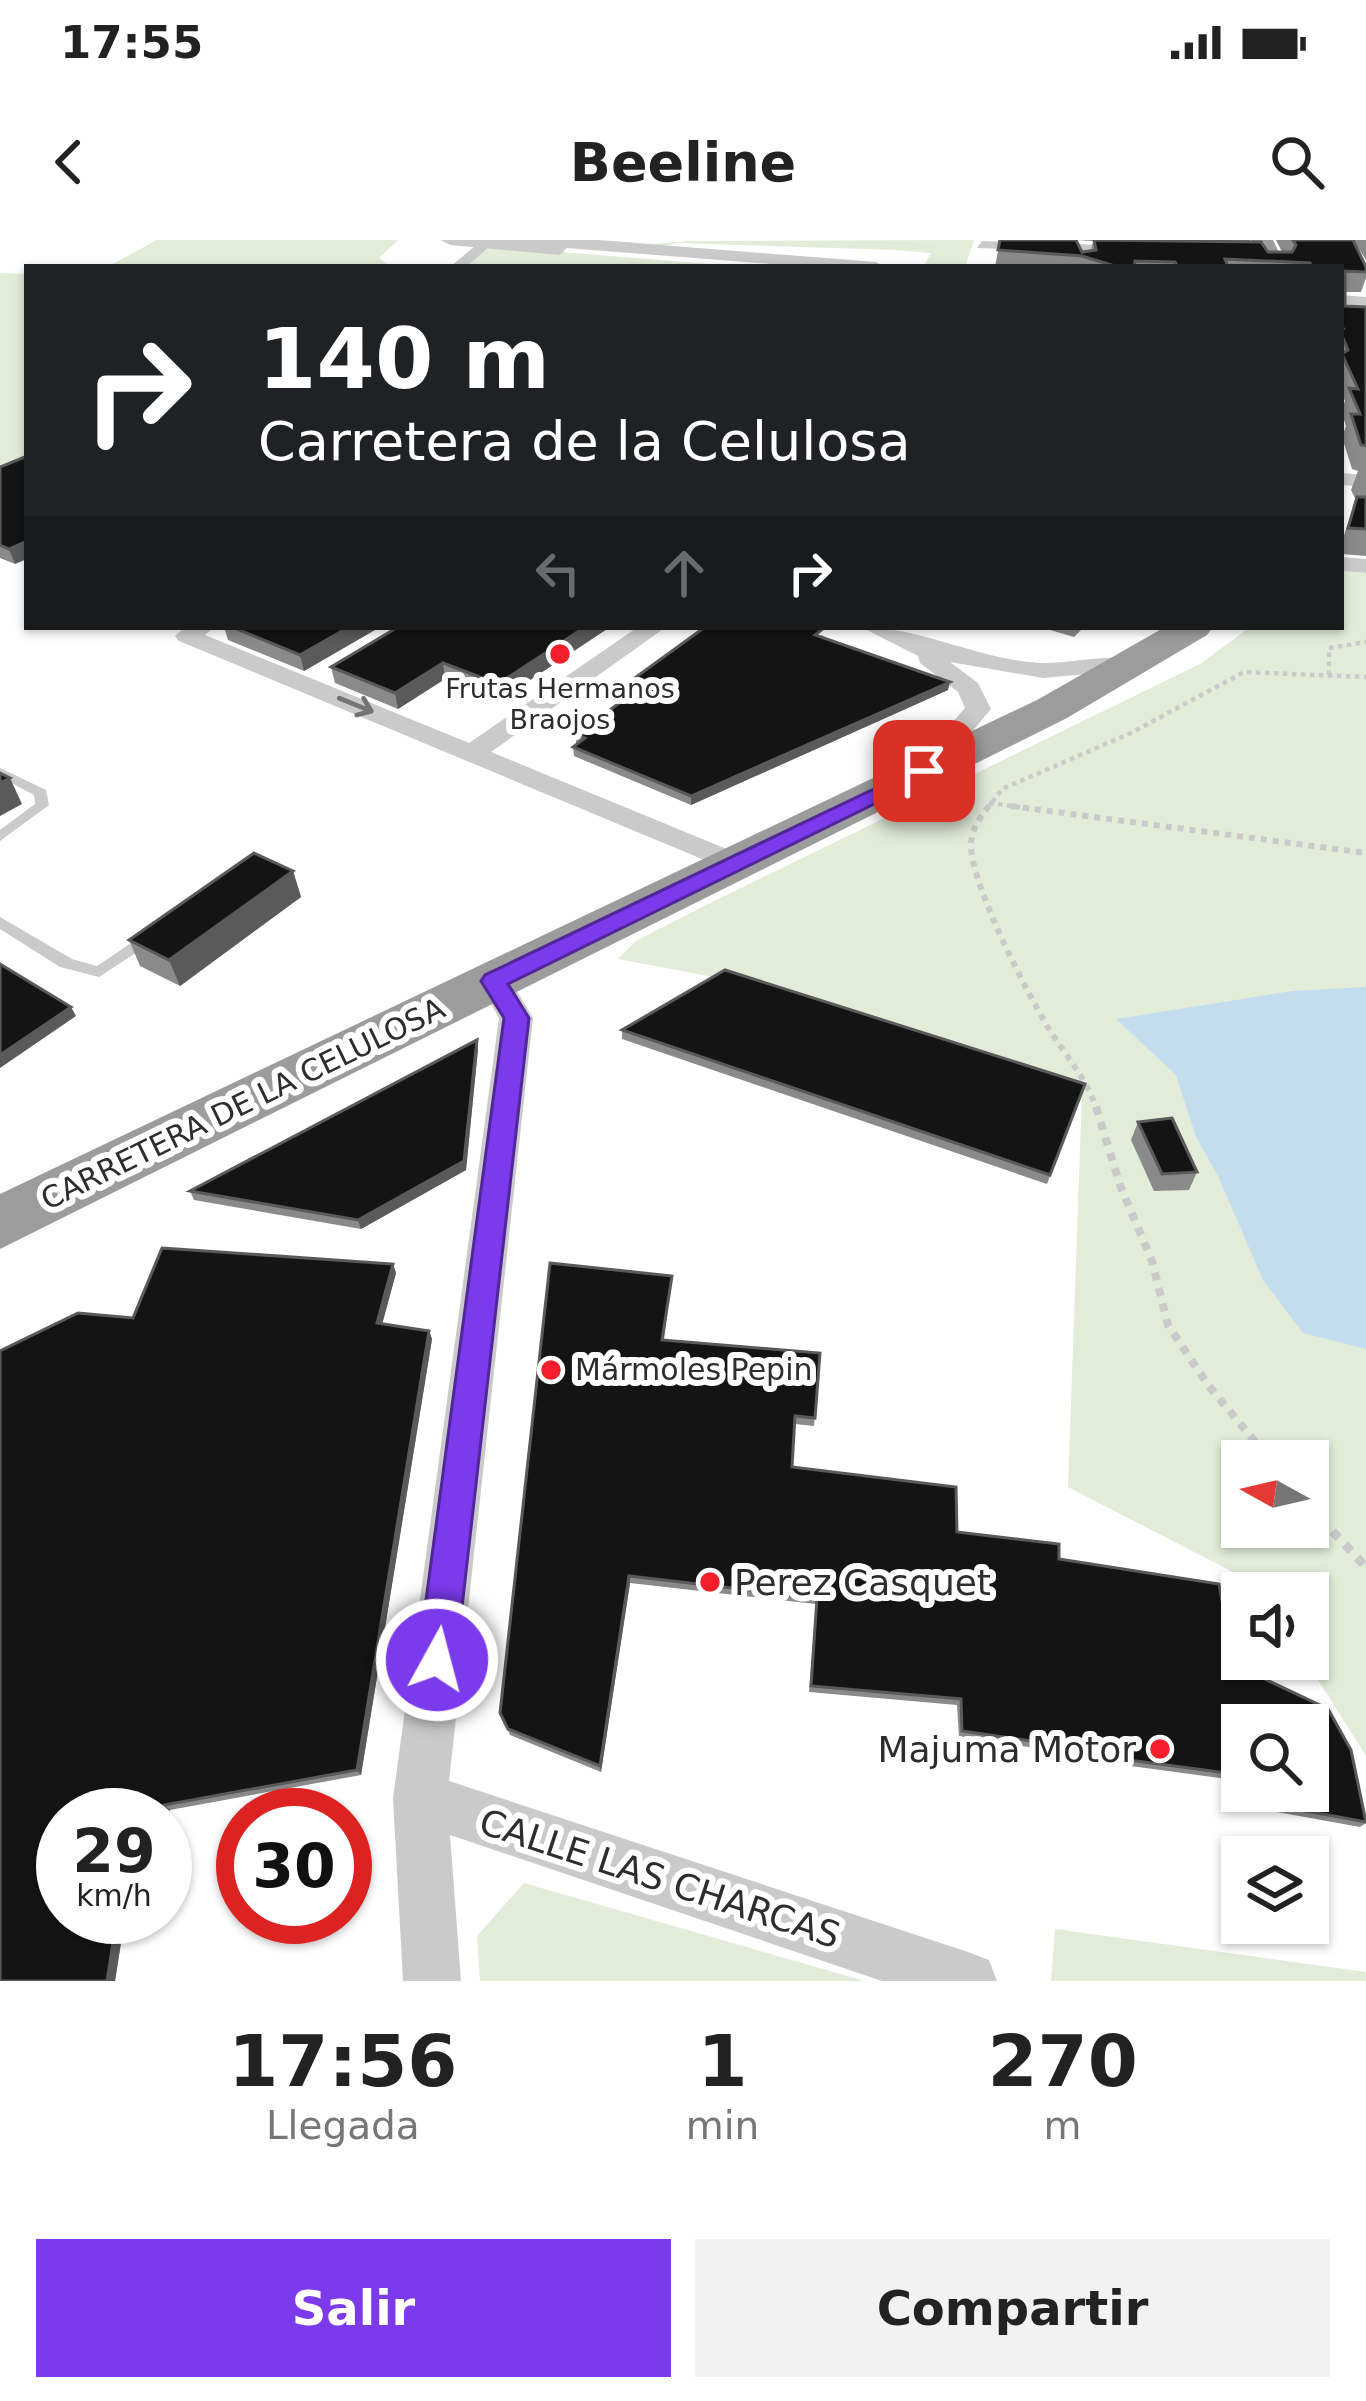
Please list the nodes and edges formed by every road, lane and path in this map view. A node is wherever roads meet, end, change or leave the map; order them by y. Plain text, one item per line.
1 (450, 240) edge
2 (532, 240) edge
3 (487, 242) edge
4 (982, 243) edge
5 (1145, 245) edge
6 (1265, 248) edge
7 (1238, 253) edge
8 (461, 264) edge
9 (740, 264) edge
10 (838, 264) edge
11 (197, 630) edge
12 (651, 630) edge
13 (880, 630) edge
14 (1188, 630) edge
15 (907, 642) junction
16 (1366, 642) edge
17 (1131, 663) junction
18 (1329, 676) junction
19 (1366, 677) edge
20 (1052, 709) junction
21 (472, 753) junction
22 (924, 771) junction
23 (0, 772) edge
24 (989, 803) junction
25 (0, 837) edge
26 (1366, 853) edge
27 (736, 863) junction
28 (0, 922) edge
29 (172, 923) edge
30 (494, 981) junction
31 (0, 1223) edge
32 (1254, 1440) edge
33 (1329, 1527) edge
34 (1366, 1567) edge
35 (420, 1798) junction
36 (431, 1981) edge
37 (968, 1981) edge

1 - 3 street
2 - 10 street
3 - 8 street
3 - 9 street
4 - 5 street
6 - 7 street
11 -> 21 street
12 - 21 street
13 - 15 street
14 - 17 highway, CARRETERA DE LA CELULOSA
15 - 17 street
15 - 20 street
15 - 22 street
16 - 18 path
17 - 20 highway, CARRETERA DE LA CELULOSA
18 - 19 path
18 - 24 path
20 - 22 highway, CARRETERA DE LA CELULOSA
21 - 27 street
22 - 27 highway, CARRETERA DE LA CELULOSA
23 - 25 lane
24 - 26 path
24 - 32 path
27 - 30 highway, CARRETERA DE LA CELULOSA
28 - 29 lane
30 - 31 highway, CARRETERA DE LA CELULOSA
30 - 35 street
33 - 34 path
35 - 36 street
35 - 37 street, CALLE LAS CHARCAS

